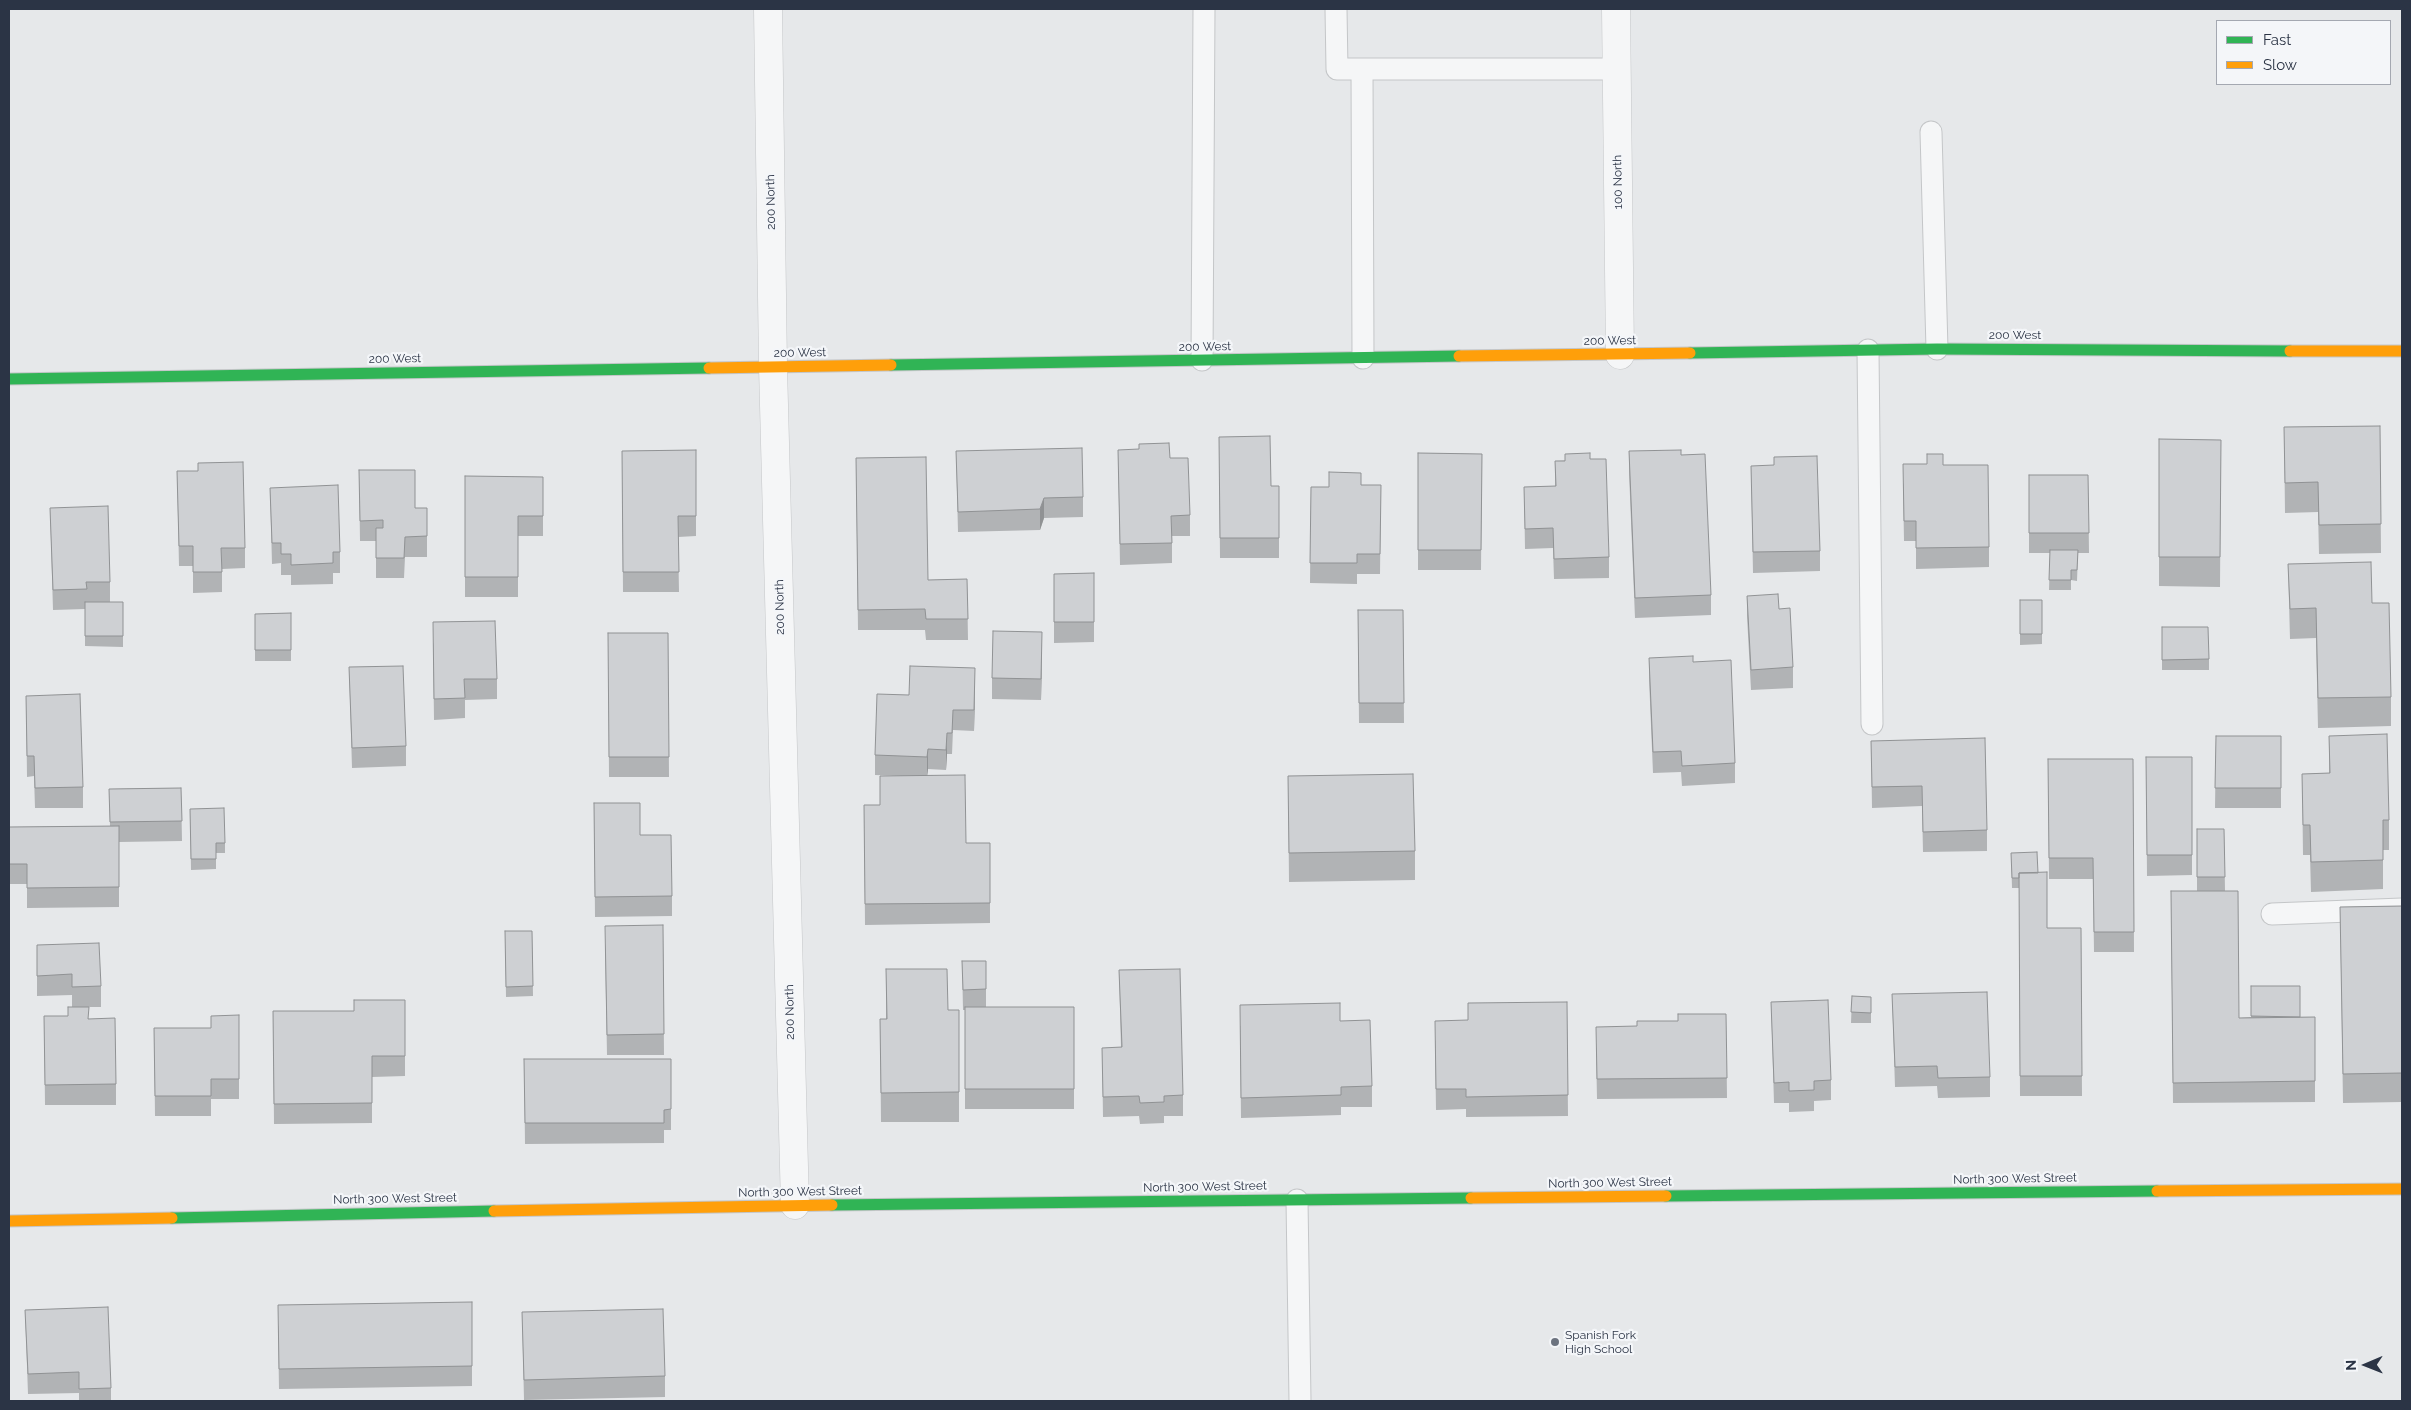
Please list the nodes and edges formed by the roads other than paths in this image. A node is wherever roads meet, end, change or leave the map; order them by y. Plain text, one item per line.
1 (768, 9) edge
2 (1204, 9) edge
3 (1336, 9) edge
4 (1616, 9) edge
5 (1362, 69) junction
6 (1616, 69) junction
7 (1931, 132) dead end
8 (1937, 349) junction
9 (1868, 350) junction
10 (2402, 351) edge
11 (1620, 355) junction
12 (1363, 358) junction
13 (1202, 360) junction
14 (773, 367) junction
15 (9, 379) edge
16 (1872, 724) dead end
17 (2402, 909) edge
18 (2272, 914) dead end
19 (2402, 1189) edge
20 (1297, 1200) junction
21 (795, 1205) junction
22 (9, 1221) edge
23 (1300, 1401) edge

1 - 14 street, 200 North
2 - 13 lane
3 - 5 lane
4 - 6 street, 100 North
5 - 6 lane
5 - 12 lane
6 - 11 street, 100 North
7 - 8 lane
8 - 9 street, 200 West
8 - 10 street, 200 West
9 - 11 street, 200 West
9 - 16 lane
11 - 12 street, 200 West
12 - 13 street, 200 West
13 - 14 street, 200 West
14 - 15 street, 200 West
14 - 21 street, 200 North
17 - 18 lane
19 - 20 street, North 300 West Street
20 - 21 street, North 300 West Street
20 - 23 lane
21 - 22 street, North 300 West Street

